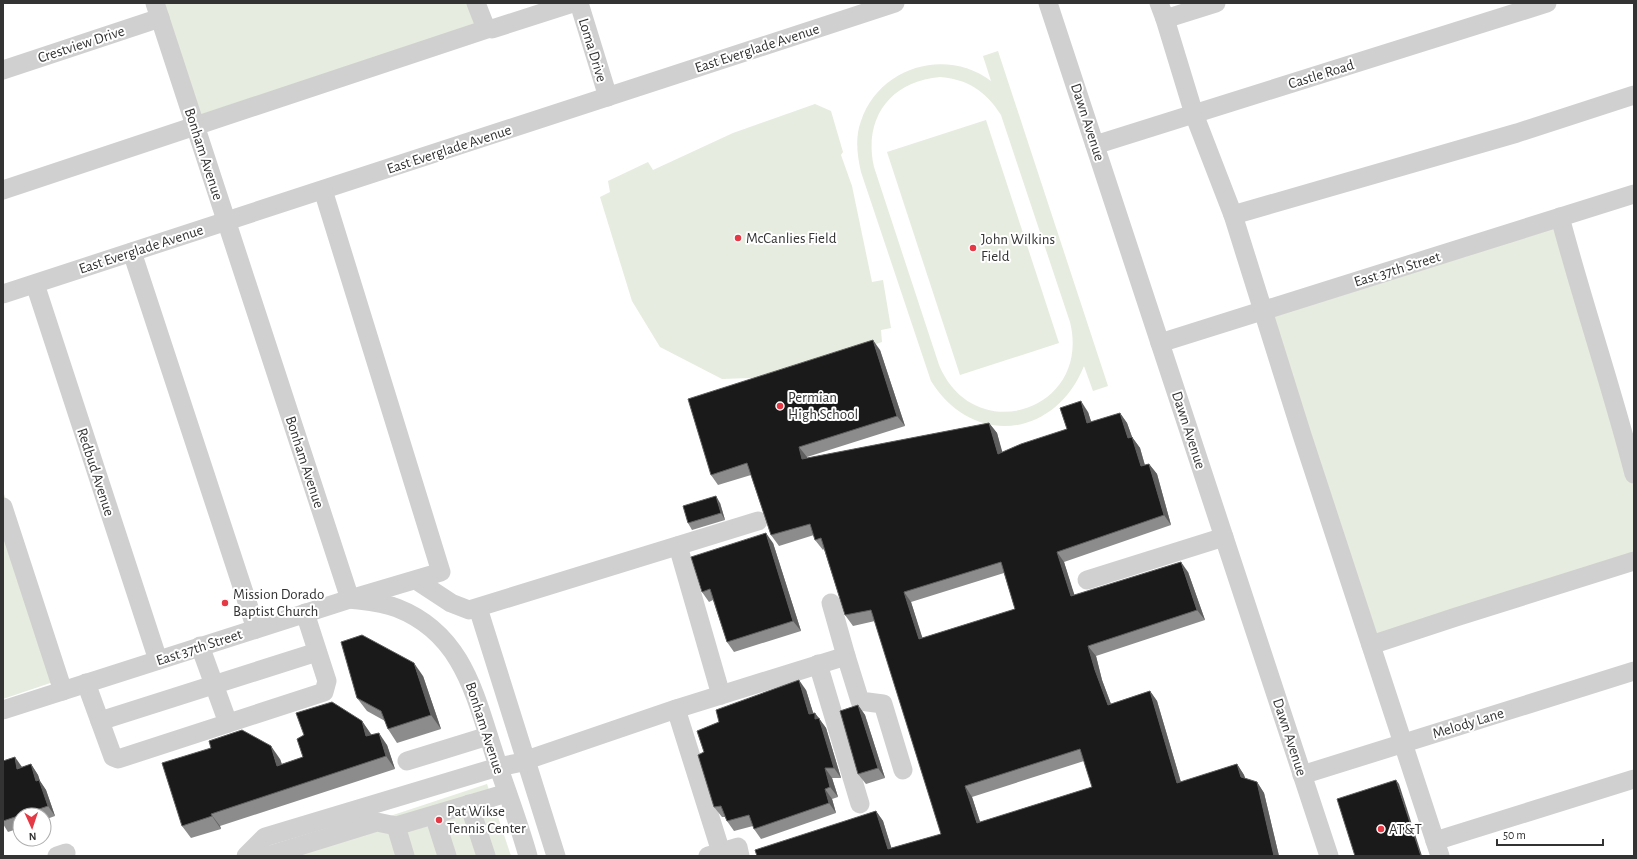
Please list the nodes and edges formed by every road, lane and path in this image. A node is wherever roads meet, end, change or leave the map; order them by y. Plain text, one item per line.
1 (476, 3) edge
2 (573, 3) edge
3 (579, 3) edge
4 (895, 3) edge
5 (1048, 3) edge
6 (1216, 3) edge
7 (1547, 3) edge
8 (157, 11) edge
9 (1162, 11) edge
10 (490, 28) junction
11 (3, 70) edge
12 (1634, 95) edge
13 (608, 97) junction
14 (1194, 114) junction
15 (195, 127) junction
16 (1095, 145) junction
17 (3, 190) edge
18 (323, 190) junction
19 (1634, 194) edge
20 (1232, 215) junction
21 (1560, 217) junction
22 (226, 221) junction
23 (132, 252) junction
24 (35, 284) junction
25 (3, 294) edge
26 (1262, 311) junction
27 (1160, 343) junction
28 (1634, 474) edge
29 (3, 506) edge
30 (758, 521) dead end
31 (1224, 537) junction
32 (678, 546) junction
33 (1634, 561) edge
34 (416, 580) junction
35 (1087, 580) dead end
36 (350, 599) junction
37 (830, 602) dead end
38 (478, 608) junction
39 (305, 613) junction
40 (256, 629) junction
41 (1371, 645) junction
42 (200, 646) junction
43 (317, 652) junction
44 (846, 656) junction
45 (158, 660) junction
46 (818, 664) junction
47 (1634, 671) edge
48 (500, 679) junction
49 (86, 683) junction
50 (214, 686) junction
51 (472, 688) junction
52 (63, 690) junction
53 (721, 695) junction
54 (676, 708) junction
55 (3, 710) edge
56 (100, 721) junction
57 (228, 723) junction
58 (488, 736) junction
59 (1404, 743) junction
60 (526, 760) junction
61 (407, 761) dead end
62 (498, 767) junction
63 (903, 770) dead end
64 (1302, 775) junction
65 (1634, 779) edge
66 (507, 793) junction
67 (469, 804) junction
68 (860, 804) dead end
69 (434, 815) junction
70 (396, 826) junction
71 (549, 833) junction
72 (526, 848) edge
73 (1438, 848) edge
74 (714, 854) edge
75 (246, 856) edge
76 (267, 856) edge
77 (405, 856) edge
78 (447, 856) edge
79 (486, 856) edge
80 (556, 856) edge
81 (740, 856) edge
82 (1329, 856) edge

1 - 10 street
2 - 10 street
3 - 13 street, Loma Drive
4 - 13 street, East Everglade Avenue
5 - 16 street, Dawn Avenue
6 - 9 street
7 - 14 street, Castle Road
8 - 11 street, Crestview Drive
8 - 15 street, Bonham Avenue
9 - 14 street
10 - 15 street
12 - 20 street
13 - 18 street, East Everglade Avenue
14 - 16 street, Castle Road
14 - 20 street
15 - 17 street
15 - 22 street, Bonham Avenue
16 - 27 street, Dawn Avenue
18 - 22 street, East Everglade Avenue
18 - 34 street, East 37th Street
19 - 21 street, East 37th Street
20 - 26 street
21 - 26 street, East 37th Street
21 - 28 street
22 - 23 street, East Everglade Avenue
22 - 36 street, Bonham Avenue
23 - 24 street, East Everglade Avenue
23 - 40 street
24 - 25 street, East Everglade Avenue
24 - 45 street, Redbud Avenue
26 - 27 street, East 37th Street
26 - 41 street
27 - 31 street, Dawn Avenue
29 - 52 street
30 - 32 street
31 - 35 street
31 - 64 street, Dawn Avenue
32 - 38 street
32 - 53 street
33 - 41 street
34 - 36 street, East 37th Street
34 - 38 street
36 - 39 street, East 37th Street
36 - 51 street, Bonham Avenue
37 - 44 street
38 - 48 street
39 - 40 street, East 37th Street
39 - 43 street
40 - 42 street, East 37th Street
41 - 59 street
42 - 45 street, East 37th Street
42 - 50 street
43 - 50 street
43 - 57 street
44 - 46 street
44 - 63 street
45 - 49 street, East 37th Street
46 - 53 street
46 - 68 street
47 - 59 street, Melody Lane
48 - 51 street
48 - 60 street
49 - 52 street, East 37th Street
49 - 56 street
50 - 56 street
50 - 57 street
51 - 58 street, Bonham Avenue
52 - 55 street, East 37th Street
53 - 54 street
54 - 60 street
54 - 74 street
56 - 57 street
58 - 61 street
58 - 62 street, Bonham Avenue
59 - 64 street, Melody Lane
59 - 73 street
60 - 62 street
60 - 71 street
62 - 66 street, Bonham Avenue
62 - 75 street
64 - 82 street, Dawn Avenue
65 - 73 street
66 - 67 street
66 - 72 street, Bonham Avenue
67 - 69 street
67 - 79 street
69 - 70 street
69 - 78 street
70 - 76 street
70 - 77 street
71 - 72 street
71 - 80 street
74 - 81 street

